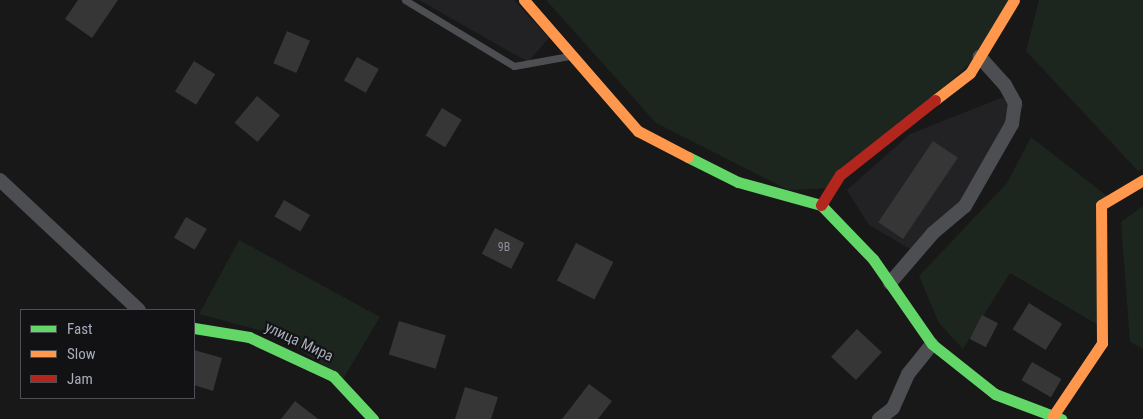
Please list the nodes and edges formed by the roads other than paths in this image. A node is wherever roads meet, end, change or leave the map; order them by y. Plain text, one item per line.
1 (405, 0) edge
2 (524, 0) edge
3 (1014, 0) edge
4 (570, 56) junction
5 (980, 57) junction
6 (0, 180) edge
7 (1143, 180) edge
8 (821, 205) junction
9 (890, 283) junction
10 (138, 309) edge
11 (195, 328) edge
12 (932, 344) junction
13 (1057, 418) edge
14 (373, 419) edge
15 (879, 419) edge

1 - 4 lane
2 - 4 street
3 - 5 street
4 - 8 street
5 - 8 street
5 - 9 street
6 - 10 street
7 - 13 street
8 - 9 street
9 - 12 street
11 - 14 street, улица Мира
12 - 13 street
12 - 15 street

